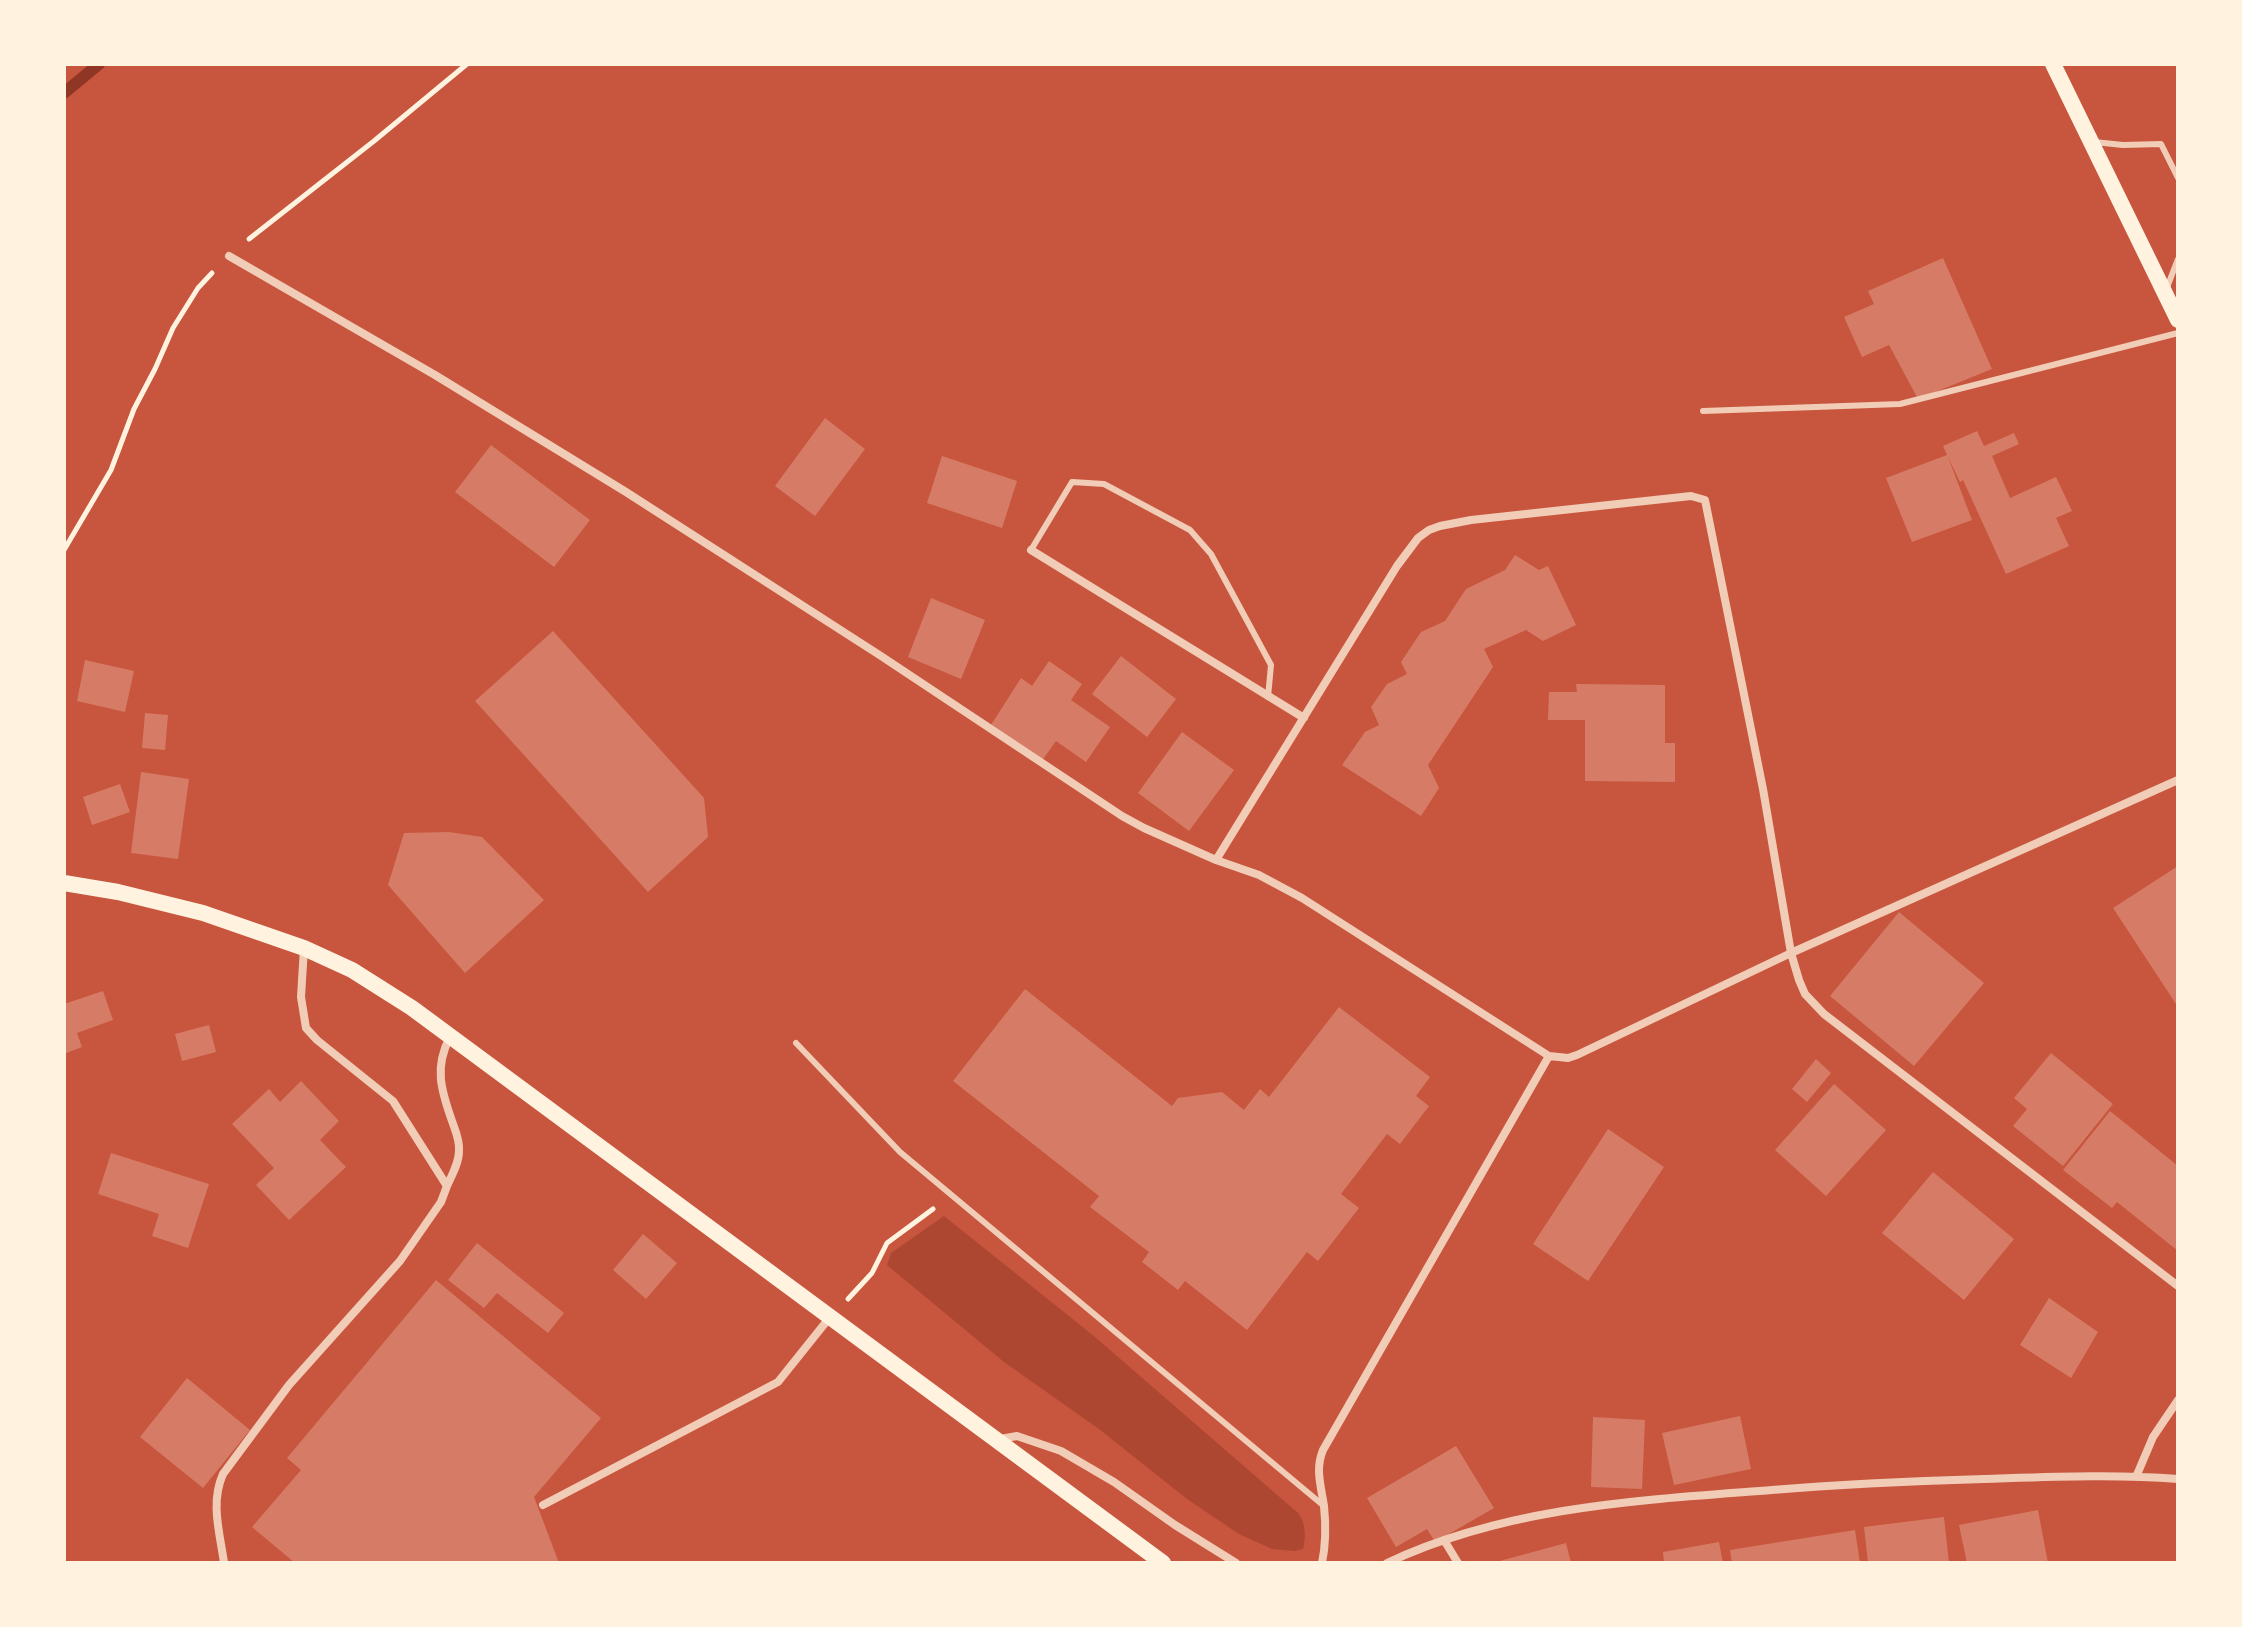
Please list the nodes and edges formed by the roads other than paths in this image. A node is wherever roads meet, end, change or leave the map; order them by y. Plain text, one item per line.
1 (2053, 64) edge
2 (2090, 141) junction
3 (2178, 178) edge
4 (229, 256) road end
5 (2178, 259) edge
6 (2165, 293) junction
7 (2178, 320) edge
8 (2178, 333) edge
9 (1703, 411) dead end
10 (1031, 550) joint
11 (1268, 697) junction
12 (1304, 718) junction
13 (2178, 780) edge
14 (1216, 860) junction
15 (64, 883) edge
16 (304, 948) junction
17 (1791, 953) junction
18 (451, 1036) junction
19 (796, 1043) dead end
20 (1549, 1056) junction
21 (447, 1186) junction
22 (2178, 1286) edge
23 (830, 1317) junction
24 (2178, 1400) edge
25 (995, 1439) junction
26 (2136, 1477) junction
27 (2178, 1479) edge
28 (543, 1505) dead end
29 (1324, 1506) junction
30 (1444, 1540) junction
31 (1153, 1561) edge
32 (224, 1563) edge
33 (1236, 1563) edge
34 (1322, 1563) edge
35 (1387, 1563) edge
36 (1458, 1563) edge

1 - 2 main road
2 - 3 lane
2 - 6 main road
4 - 14 street
5 - 6 lane
6 - 7 main road
8 - 9 lane
10 - 11 street
10 - 11 lane
11 - 12 street
12 - 14 street
12 - 17 street
13 - 17 street
14 - 20 street
15 - 16 main road
16 - 18 main road
16 - 21 street
17 - 20 street
17 - 22 street
18 - 21 street
18 - 23 main road
19 - 29 lane
20 - 29 street
21 - 32 street
23 - 25 main road
23 - 28 street
24 - 26 street
25 - 31 main road
25 - 33 street
26 - 27 street
26 - 30 street
29 - 34 street
30 - 35 street
30 - 36 street

